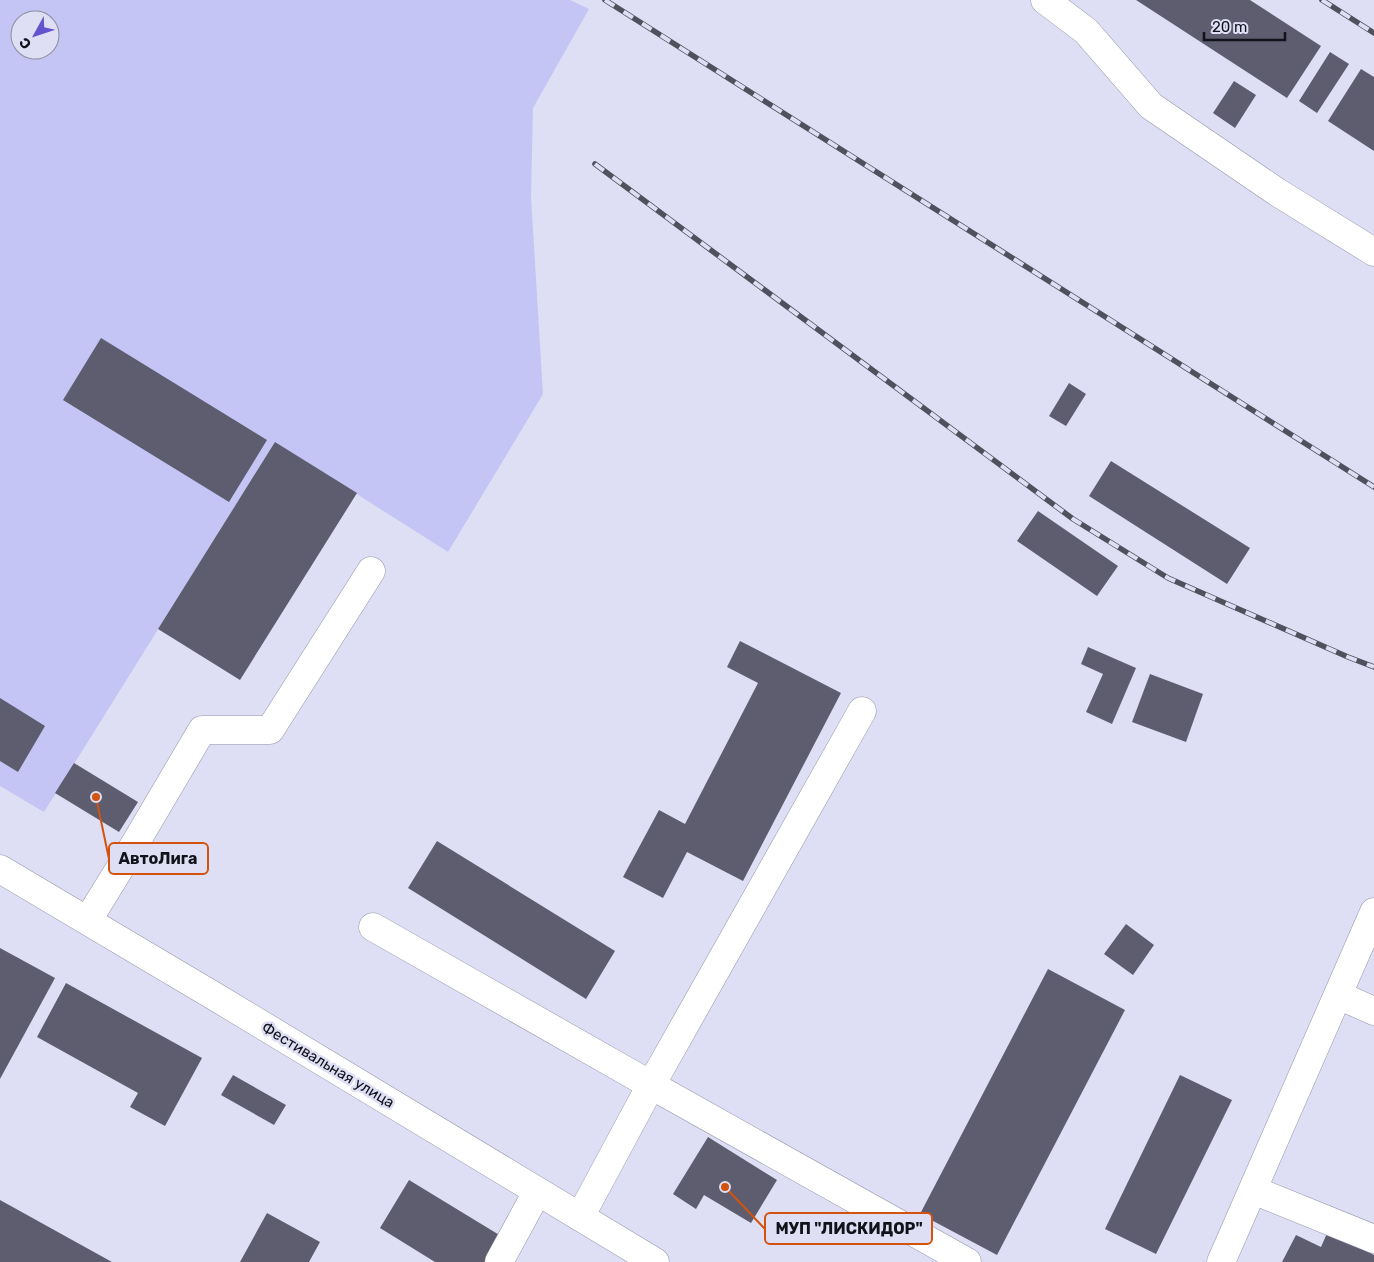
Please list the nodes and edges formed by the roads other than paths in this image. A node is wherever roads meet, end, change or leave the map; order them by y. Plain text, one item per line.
1 (1046, 0) edge
2 (1374, 252) edge
3 (371, 571) dead end
4 (862, 711) dead end
5 (0, 869) edge
6 (1374, 912) edge
7 (88, 920) junction
8 (373, 926) dead end
9 (1338, 995) junction
10 (1374, 1011) edge
11 (651, 1086) junction
12 (1253, 1190) junction
13 (537, 1192) junction
14 (580, 1217) junction
15 (1374, 1239) edge
16 (499, 1262) edge
17 (655, 1262) edge
18 (966, 1262) edge
19 (1221, 1262) edge

1 - 2 main road
3 - 7 main road
4 - 11 main road
5 - 7 main road, Фестивальная улица
6 - 9 main road
7 - 13 main road, Фестивальная улица
8 - 11 main road
9 - 10 main road
9 - 12 main road
11 - 14 main road
11 - 18 main road
12 - 15 main road
12 - 19 main road
13 - 14 main road, Фестивальная улица
13 - 16 main road
14 - 17 main road, Фестивальная улица

